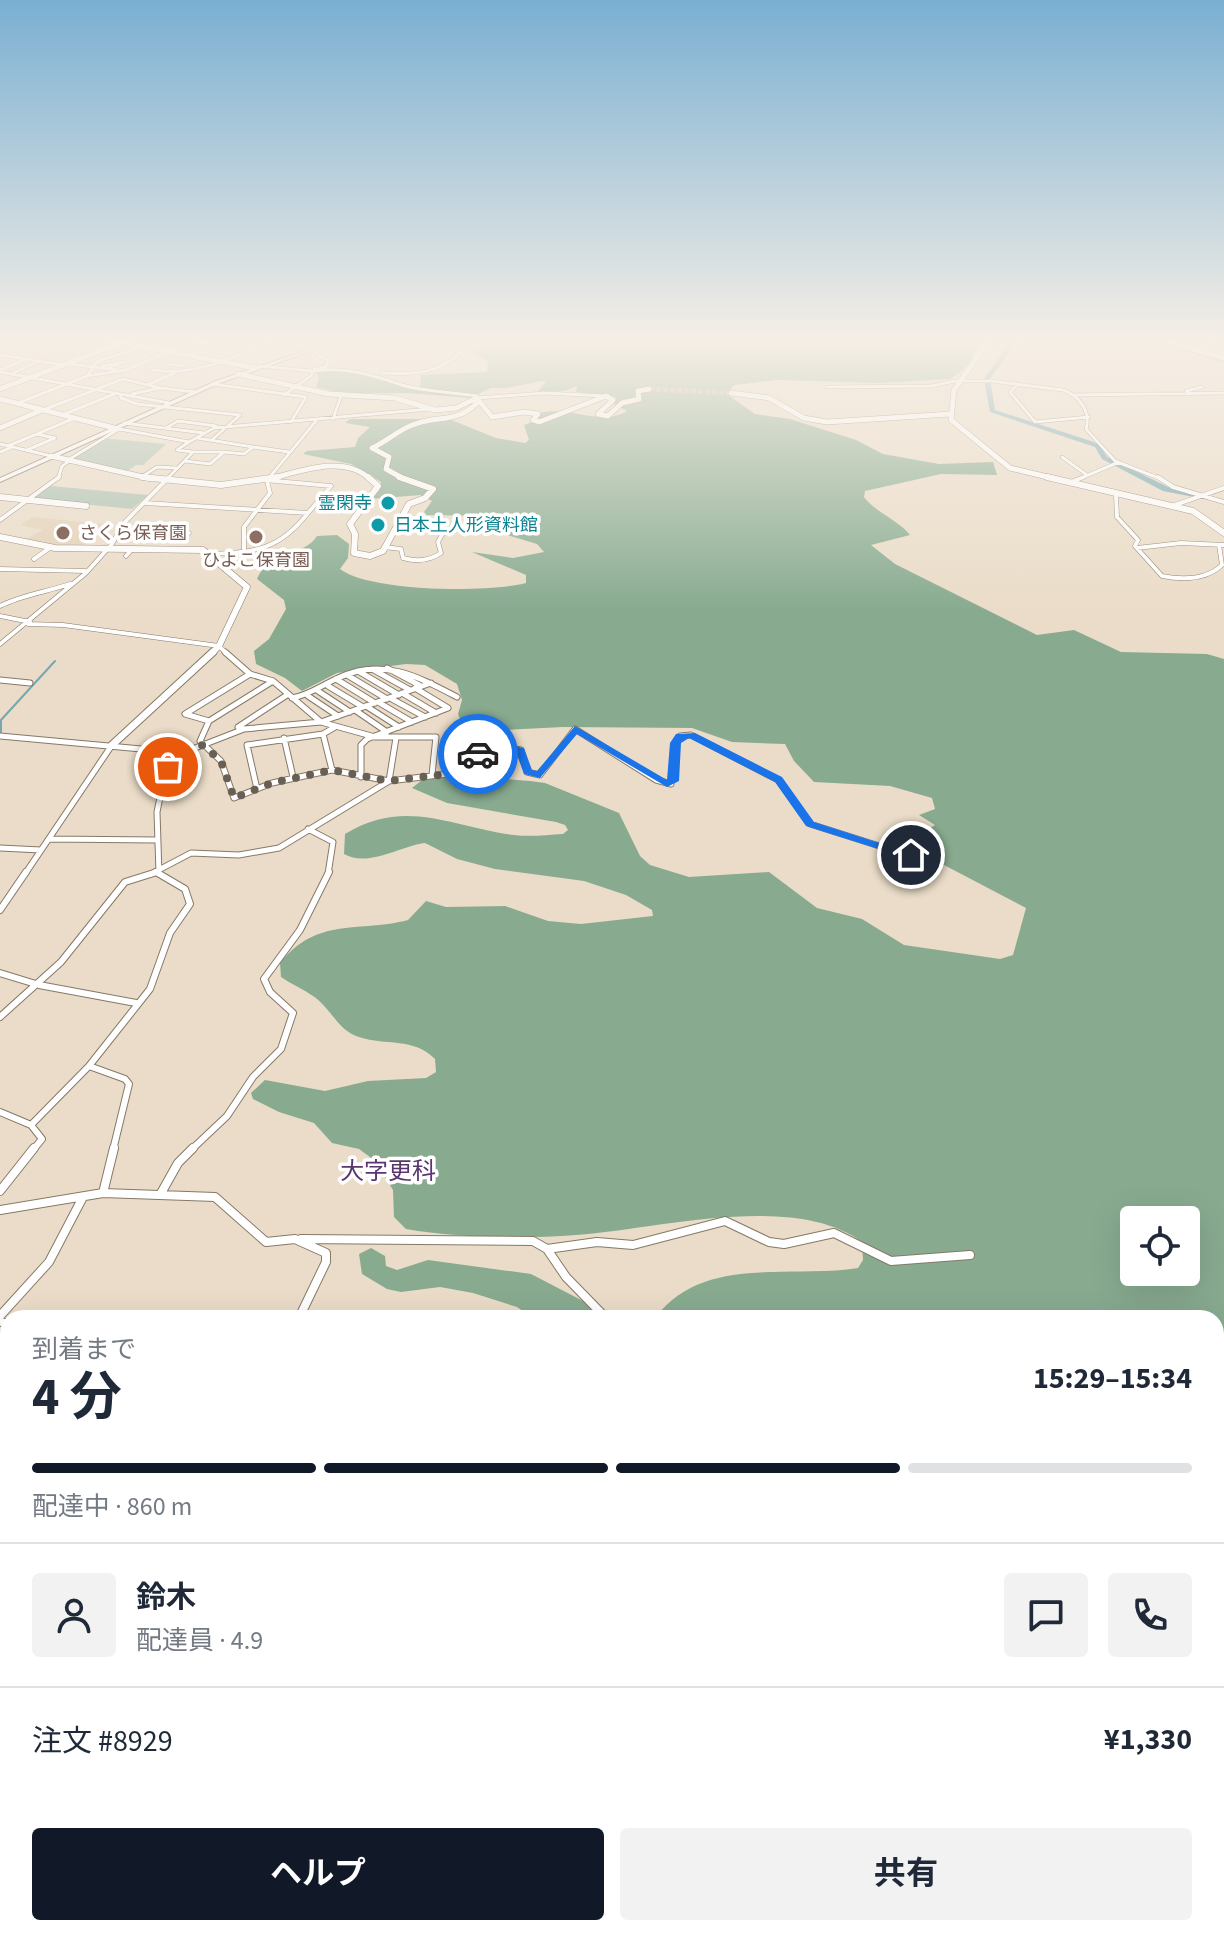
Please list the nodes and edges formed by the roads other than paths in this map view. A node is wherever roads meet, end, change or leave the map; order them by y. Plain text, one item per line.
1 (47, 429) edge
2 (114, 429) edge
3 (116, 429) edge
4 (130, 429) edge
5 (176, 429) edge
6 (212, 429) edge
7 (224, 429) edge
8 (309, 429) edge
9 (405, 429) edge
10 (960, 429) edge
11 (1086, 429) edge
12 (206, 433) junction
13 (36, 434) junction
14 (197, 438) junction
15 (213, 439) junction
16 (189, 442) junction
17 (0, 444) edge
18 (10, 446) junction
19 (253, 447) junction
20 (26, 450) junction
21 (0, 452) edge
22 (193, 452) junction
23 (224, 452) junction
24 (289, 452) junction
25 (51, 456) junction
26 (1062, 457) dead end
27 (69, 460) junction
28 (185, 461) junction
29 (1117, 463) junction
30 (177, 468) junction
31 (1087, 475) junction
32 (143, 476) junction
33 (0, 480) edge
34 (267, 480) junction
35 (166, 481) junction
36 (1071, 482) junction
37 (1224, 488) edge
38 (1116, 495) junction
39 (1205, 496) junction
40 (0, 497) edge
41 (29, 499) junction
42 (1224, 502) edge
43 (145, 503) junction
44 (86, 506) dead end
45 (1172, 506) junction
46 (256, 510) junction
47 (308, 513) junction
48 (0, 520) edge
49 (450, 530) dead end
50 (119, 532) junction
51 (189, 533) dead end
52 (1224, 533) edge
53 (0, 537) edge
54 (1222, 545) edge
55 (51, 547) junction
56 (384, 547) junction
57 (1137, 548) junction
58 (107, 549) junction
59 (132, 549) junction
60 (212, 554) junction
61 (244, 554) junction
62 (126, 556) dead end
63 (34, 559) dead end
64 (0, 569) edge
65 (85, 571) junction
66 (70, 584) junction
67 (0, 606) edge
68 (0, 616) edge
69 (29, 623) junction
70 (0, 644) edge
71 (219, 646) junction
72 (387, 668) junction
73 (372, 669) junction
74 (358, 671) junction
75 (250, 674) junction
76 (347, 675) junction
77 (336, 679) junction
78 (0, 680) edge
79 (273, 681) junction
80 (30, 683) dead end
81 (431, 683) junction
82 (328, 686) junction
83 (416, 688) junction
84 (318, 691) junction
85 (401, 694) junction
86 (290, 696) junction
87 (308, 696) junction
88 (457, 697) dead end
89 (389, 698) junction
90 (377, 703) junction
91 (365, 707) junction
92 (353, 711) junction
93 (436, 713) junction
94 (339, 717) junction
95 (425, 717) junction
96 (209, 721) junction
97 (321, 722) junction
98 (412, 722) junction
99 (335, 727) junction
100 (399, 727) junction
101 (244, 729) junction
102 (387, 732) junction
103 (323, 734) junction
104 (0, 736) edge
105 (375, 737) junction
106 (284, 738) junction
107 (396, 738) junction
108 (112, 745) junction
109 (203, 745) junction
110 (163, 751) junction
111 (332, 770) junction
112 (432, 775) junction
113 (293, 777) junction
114 (361, 777) junction
115 (389, 781) junction
116 (257, 789) junction
117 (308, 829) junction
118 (49, 839) junction
119 (157, 840) junction
120 (0, 848) edge
121 (41, 850) junction
122 (914, 857) dead end
123 (156, 872) junction
124 (0, 910) edge
125 (0, 973) edge
126 (39, 985) junction
127 (136, 1003) junction
128 (0, 1017) edge
129 (89, 1066) junction
130 (0, 1112) edge
131 (31, 1125) junction
132 (0, 1191) edge
133 (103, 1193) junction
134 (160, 1195) junction
135 (83, 1197) junction
136 (0, 1210) edge
137 (295, 1239) junction
138 (547, 1249) junction
139 (970, 1255) dead end
140 (9, 1310) edge
141 (303, 1310) edge
142 (598, 1310) edge

1 - 13 street
2 - 25 main road
3 - 27 street
4 - 16 street
5 - 12 street
6 - 12 street
7 - 15 street
8 - 24 street
9 - 56 street
10 - 36 street
11 - 29 street
12 - 14 street
13 - 18 street
13 - 20 street
14 - 15 street
14 - 16 street
15 - 19 street
16 - 22 street
17 - 18 street
18 - 20 street
18 - 21 street
19 - 23 street
19 - 24 street
20 - 25 street
22 - 23 street
22 - 28 street
23 - 28 street
24 - 34 street
25 - 27 street
25 - 33 main road
26 - 31 street
27 - 32 street
27 - 41 street
28 - 30 street
29 - 31 street
29 - 39 street
30 - 32 street
30 - 35 street
31 - 36 street
32 - 35 street
34 - 35 street
34 - 46 street
34 - 47 street
34 - 56 street
35 - 43 street
36 - 38 street
37 - 39 street
38 - 45 street
38 - 57 street
39 - 42 street
39 - 45 street
40 - 41 street
41 - 44 street
41 - 48 street
43 - 46 street
43 - 50 street
45 - 52 street
46 - 47 street
46 - 61 street
47 - 61 street
49 - 56 street
50 - 51 street
50 - 58 street
53 - 55 street
54 - 57 street
54 - 57 street
55 - 58 street
55 - 63 street
58 - 59 street
58 - 65 street
59 - 60 street
59 - 62 street
60 - 61 street
60 - 71 street
64 - 65 street
65 - 66 street
66 - 67 street
66 - 69 street
68 - 69 street
69 - 70 street
69 - 71 street
71 - 75 street
71 - 108 street
72 - 73 street
72 - 81 street
72 - 83 street
73 - 74 street
73 - 83 street
74 - 76 street
74 - 85 street
75 - 79 street
75 - 96 street
76 - 77 street
76 - 89 street
77 - 82 street
77 - 90 street
78 - 80 street
79 - 86 street
79 - 96 street
81 - 83 street
81 - 88 street
82 - 84 street
82 - 91 street
83 - 85 street
83 - 93 street
84 - 87 street
84 - 92 street
85 - 89 street
85 - 93 street
86 - 87 street
86 - 97 street
86 - 101 street
87 - 94 street
89 - 90 street
89 - 95 street
90 - 91 street
90 - 98 street
91 - 92 street
91 - 100 street
92 - 94 street
92 - 102 street
93 - 95 street
94 - 97 street
95 - 98 street
96 - 109 street
97 - 99 street
97 - 101 street
98 - 100 street
99 - 103 street
99 - 105 street
100 - 102 street
101 - 109 street
102 - 105 street
103 - 106 street
103 - 111 street
104 - 108 street
105 - 107 street
105 - 114 street
106 - 113 street
106 - 116 street
107 - 112 street
107 - 115 street
108 - 110 street
108 - 118 street
109 - 110 street
109 - 116 street
110 - 119 street
111 - 113 street
111 - 114 street
112 - 115 street
112 - 122 street
113 - 116 street
114 - 115 street
115 - 117 street
117 - 123 street
117 - 134 street
118 - 119 street
118 - 121 street
119 - 123 street
120 - 121 street
121 - 124 street
123 - 126 street
123 - 127 street
125 - 126 street
126 - 127 street
126 - 128 street
127 - 129 street
129 - 131 street
129 - 133 street
130 - 131 street
131 - 132 street
133 - 134 street
133 - 135 street
134 - 137 street
135 - 136 street
135 - 140 street
137 - 138 street
137 - 141 street
138 - 139 street
138 - 142 street

